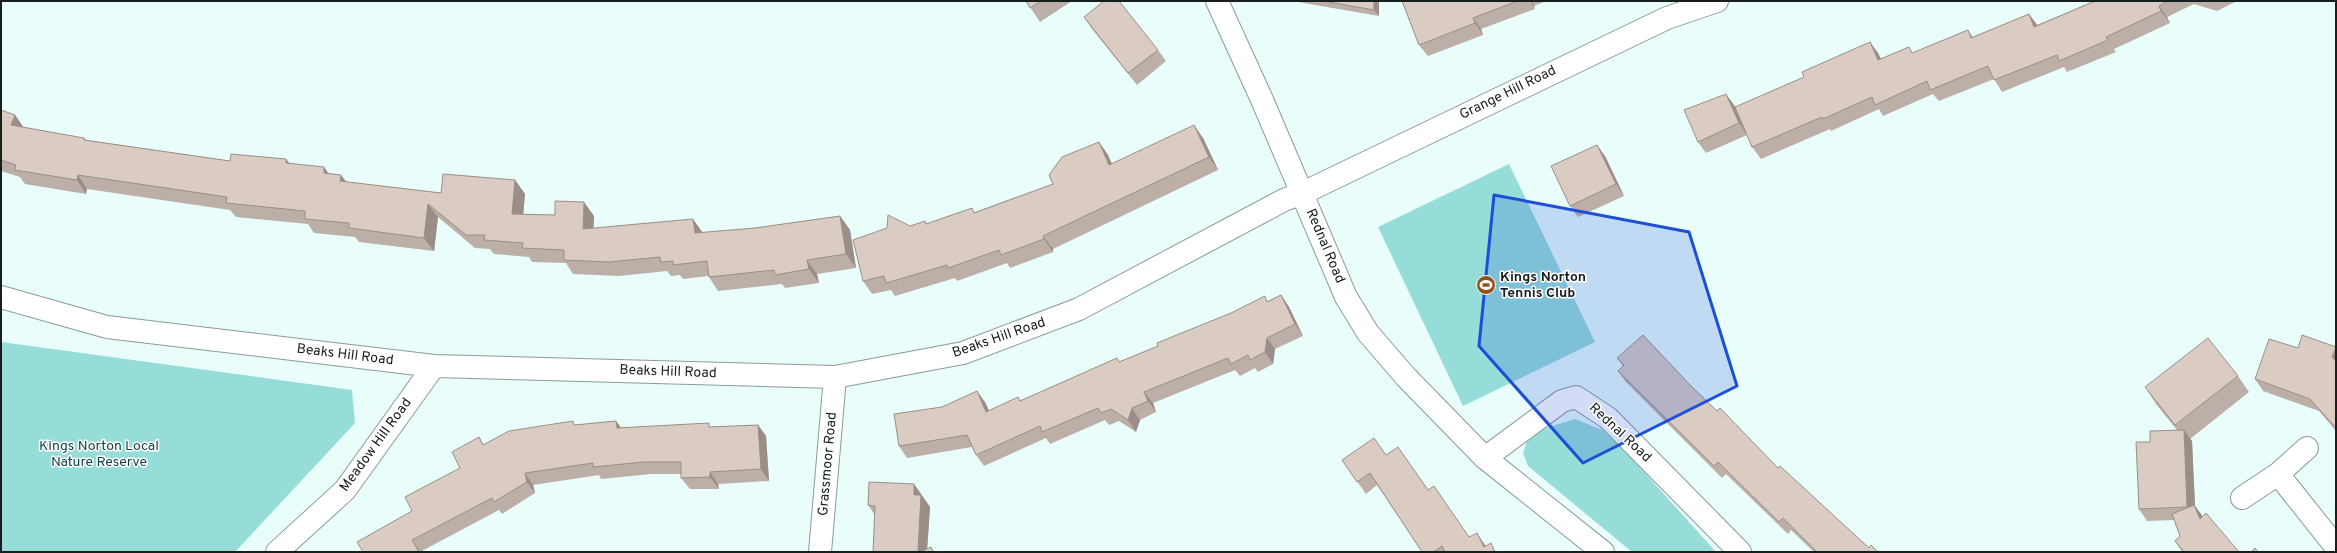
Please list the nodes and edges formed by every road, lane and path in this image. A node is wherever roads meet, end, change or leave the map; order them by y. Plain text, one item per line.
1 (1217, 1) edge
2 (1717, 1) edge
3 (1303, 193) junction
4 (1, 297) edge
5 (434, 366) junction
6 (835, 377) junction
7 (2307, 448) dead end
8 (1485, 458) junction
9 (2278, 474) junction
10 (2242, 498) dead end
11 (2336, 547) edge
12 (277, 552) edge
13 (820, 552) edge
14 (1603, 552) edge
15 (1740, 552) edge

1 - 3 street, Rednal Road
2 - 3 street, Grange Hill Road
3 - 6 street, Beaks Hill Road
3 - 8 street, Rednal Road
4 - 5 street, Beaks Hill Road
5 - 6 street, Beaks Hill Road
5 - 12 street, Meadow Hill Road
6 - 13 street, Grassmoor Road
7 - 9 street
8 - 14 street, Rednal Road
8 - 15 street, Rednal Road
9 - 10 street
9 - 11 street

